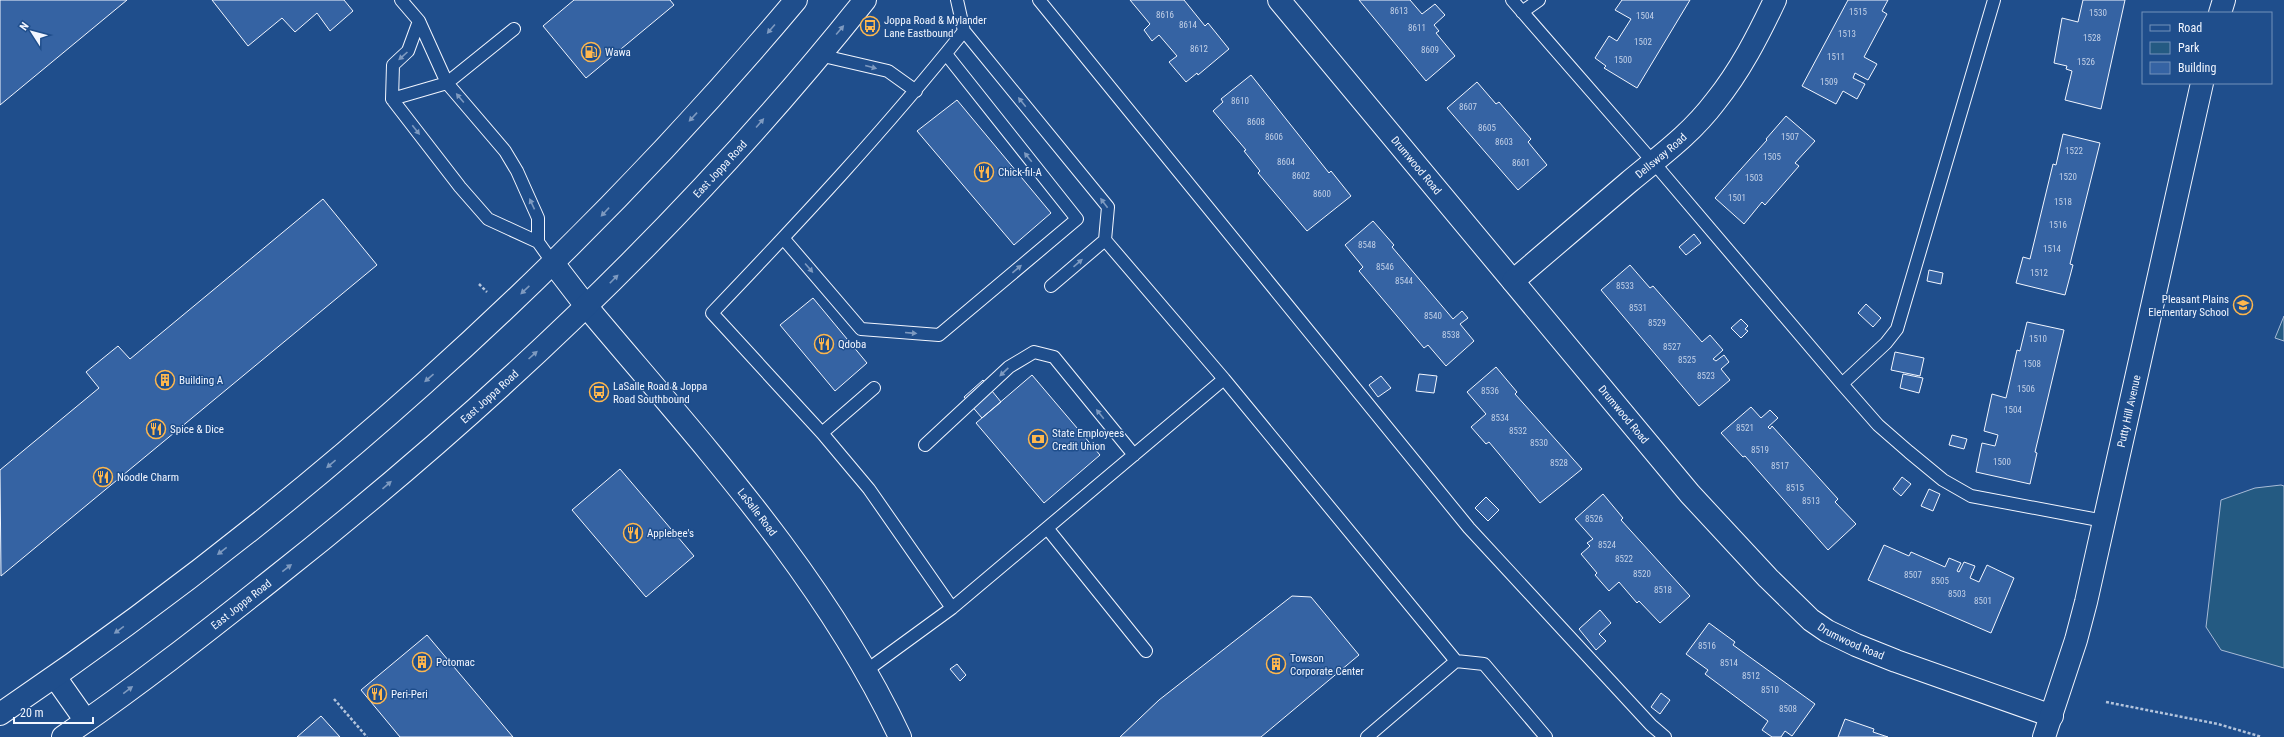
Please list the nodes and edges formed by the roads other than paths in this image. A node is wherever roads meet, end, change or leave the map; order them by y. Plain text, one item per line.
1 (401, 0) edge
2 (796, 0) edge
3 (865, 0) edge
4 (957, 0) edge
5 (1039, 0) edge
6 (1279, 0) edge
7 (1512, 0) edge
8 (1539, 0) edge
9 (1775, 0) edge
10 (1994, 0) edge
11 (2224, 0) edge
12 (1522, 12) junction
13 (2220, 12) edge
14 (419, 21) junction
15 (514, 29) dead end
16 (964, 31) junction
17 (946, 54) junction
18 (819, 55) junction
19 (447, 83) junction
20 (2202, 84) edge
21 (916, 91) junction
22 (392, 99) junction
23 (1654, 163) junction
24 (783, 238) junction
25 (1105, 240) junction
26 (538, 242) junction
27 (554, 263) junction
28 (1513, 281) junction
29 (1051, 286) dead end
30 (586, 306) junction
31 (1224, 379) junction
32 (1842, 384) junction
33 (874, 388) dead end
34 (822, 433) junction
35 (925, 445) dead end
36 (1134, 455) junction
37 (2104, 522) junction
38 (1047, 528) junction
39 (952, 608) junction
40 (1146, 651) dead end
41 (1456, 661) junction
42 (866, 670) junction
43 (55, 677) junction
44 (0, 714) edge
45 (2052, 716) junction
46 (86, 721) junction
47 (63, 737) edge
48 (900, 737) edge
49 (1367, 737) edge
50 (1546, 737) edge
51 (1666, 737) edge
52 (2044, 737) edge

1 - 14 lane
2 -> 27 street
18 -> 3 street, East Joppa Road
4 - 16 lane
5 - 51 lane
6 - 28 street, Drumwood Road
7 - 12 lane
8 - 12 lane
9 - 23 street, Dellsway Road
10 - 32 lane
11 - 13 street
12 - 23 lane
14 - 19 lane
14 -> 22 lane
15 - 19 lane
16 - 17 lane
25 -> 16 lane
17 - 21 lane
24 -> 17 lane
18 -> 21 lane
30 -> 18 street, East Joppa Road
19 - 22 lane
26 -> 19 lane
20 - 37 street, Putty Hill Avenue
21 - 24 lane
22 -> 26 lane
23 - 28 street, Dellsway Road
23 - 32 lane
24 - 34 lane
29 -> 25 lane
25 - 31 lane
26 - 27 lane
27 - 30 street, LaSalle Road
27 -> 43 street
28 - 45 street, Drumwood Road
30 - 42 street, LaSalle Road
46 -> 30 street, East Joppa Road
31 - 36 lane
31 - 41 lane
32 - 37 lane
33 - 34 lane
34 - 39 lane
36 -> 35 lane
36 - 38 lane
37 - 45 street, Putty Hill Avenue
38 - 39 lane
38 - 40 lane
39 - 42 lane
41 - 49 lane
41 - 50 lane
42 - 48 street, LaSalle Road
43 - 44 street
43 - 46 street
45 - 52 street, Putty Hill Avenue
46 - 47 street, East Joppa Road

